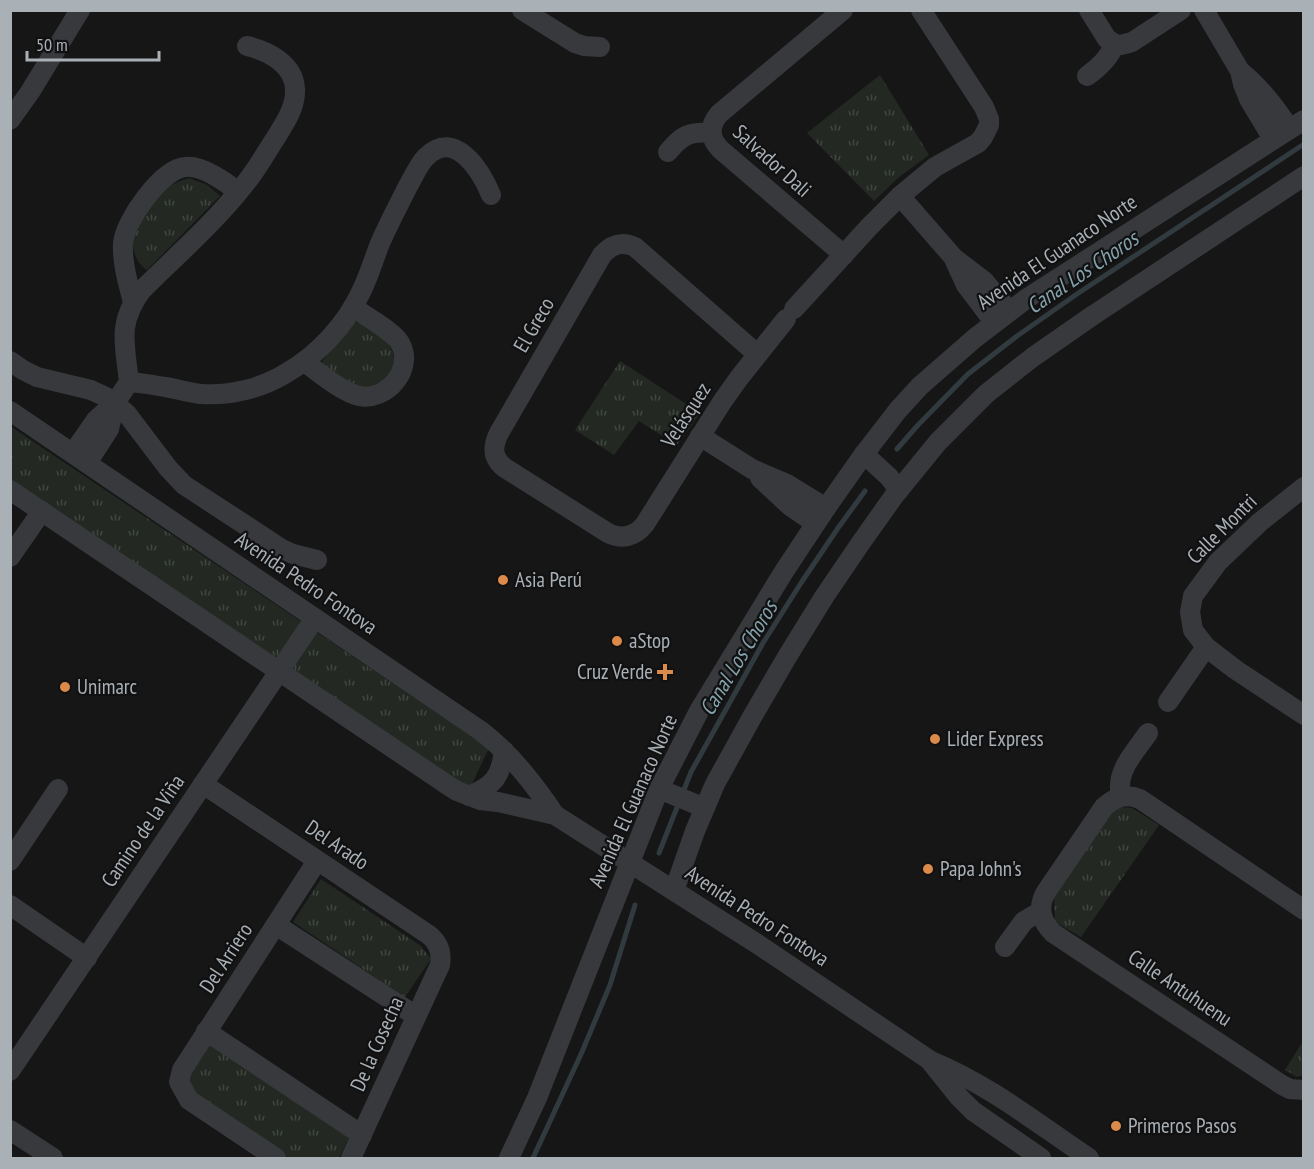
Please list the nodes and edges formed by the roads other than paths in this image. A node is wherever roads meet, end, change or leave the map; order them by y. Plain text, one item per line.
1 (80, 10) edge
2 (522, 10) edge
3 (843, 10) edge
4 (921, 10) edge
5 (1089, 10) edge
6 (1181, 10) edge
7 (1204, 10) edge
8 (1115, 45) junction
9 (247, 46) dead end
10 (600, 47) dead end
11 (1087, 76) dead end
12 (10, 120) edge
13 (1289, 129) edge
14 (711, 133) junction
15 (668, 152) dead end
16 (1304, 176) edge
17 (238, 192) junction
18 (491, 195) dead end
19 (900, 196) junction
20 (844, 255) junction
21 (133, 302) junction
22 (353, 307) junction
23 (1002, 317) junction
24 (757, 354) junction
25 (10, 362) edge
26 (304, 362) junction
27 (129, 382) junction
28 (115, 403) junction
29 (10, 411) edge
30 (700, 436) junction
31 (864, 454) junction
32 (80, 458) junction
33 (1304, 487) edge
34 (10, 490) edge
35 (899, 490) junction
36 (42, 511) junction
37 (821, 515) junction
38 (628, 537) joint
39 (10, 557) edge
40 (317, 560) dead end
41 (315, 618) junction
42 (1206, 647) junction
43 (279, 672) junction
44 (1168, 702) dead end
45 (1304, 715) edge
46 (1148, 733) dead end
47 (504, 751) junction
48 (203, 784) junction
49 (58, 789) dead end
50 (665, 791) junction
51 (470, 796) junction
52 (1121, 796) junction
53 (698, 806) junction
54 (555, 815) junction
55 (10, 861) edge
56 (317, 861) junction
57 (631, 863) junction
58 (674, 891) junction
59 (10, 905) edge
60 (1304, 910) edge
61 (1041, 911) junction
62 (276, 926) junction
63 (1005, 947) dead end
64 (440, 949) joint
65 (87, 958) junction
66 (416, 1016) junction
67 (206, 1031) junction
68 (931, 1061) junction
69 (10, 1071) edge
70 (1304, 1090) edge
71 (10, 1130) edge
72 (362, 1136) junction
73 (53, 1158) edge
74 (276, 1158) edge
75 (351, 1158) edge
76 (509, 1158) edge
77 (1041, 1158) edge
78 (1089, 1158) edge

1 - 12 street
2 - 10 street
3 - 14 street
4 - 19 street, Velásquez
5 - 8 street
6 - 8 street
7 - 13 street
8 - 11 street
9 - 17 street
13 - 23 street, Avenida El Guanaco Norte
14 - 15 street, Salvador Dali
14 - 20 street, Salvador Dali
16 - 35 street
17 - 21 street
17 - 21 street
18 - 22 street
19 - 20 street, Velásquez
19 - 23 street
20 - 24 street, Velásquez
21 - 27 street
22 - 26 street
22 - 26 street
23 - 31 street, Avenida El Guanaco Norte
24 - 30 street, Velásquez
24 - 38 street, El Greco
25 - 28 street
26 - 27 street
27 - 28 street
28 - 32 street
28 - 40 street
29 - 32 street, Avenida Pedro Fontova
30 - 37 street
30 - 38 street, Velásquez
31 - 35 street
31 - 37 street, Avenida El Guanaco Norte
32 - 41 street, Avenida Pedro Fontova
33 - 42 street, Calle Montri
34 - 36 street, Avenida Pedro Fontova
35 - 53 street
36 - 39 street
36 - 43 street, Avenida Pedro Fontova
37 - 50 street, Avenida El Guanaco Norte
41 - 43 street, Camino de la Viña
41 - 47 street, Avenida Pedro Fontova
42 - 44 street
42 - 45 street, Calle Montri
43 - 48 street, Camino de la Viña
43 - 51 street, Avenida Pedro Fontova
46 - 52 street
47 - 51 street
47 - 54 street, Avenida Pedro Fontova
48 - 56 street, Del Arado
48 - 65 street, Camino de la Viña
49 - 55 street
50 - 53 street
50 - 57 street, Avenida El Guanaco Norte
51 - 54 street, Avenida Pedro Fontova
52 - 60 street
52 - 61 street
53 - 58 street
54 - 57 street, Avenida Pedro Fontova
56 - 62 street, Del Arriero
56 - 64 street, Del Arado
57 - 58 street, Avenida Pedro Fontova
57 - 76 street, Avenida El Guanaco Norte
58 - 68 street, Avenida Pedro Fontova
59 - 65 street
61 - 63 street
61 - 70 street, Calle Antuhuenu
62 - 66 street
62 - 67 street, Del Arriero
64 - 66 street, De la Cosecha
65 - 69 street, Camino de la Viña
66 - 72 street, De la Cosecha
67 - 72 street
67 - 74 street, Del Arriero
68 - 77 street, Avenida Pedro Fontova
68 - 78 street, Avenida Pedro Fontova
71 - 73 street
72 - 75 street, De la Cosecha

